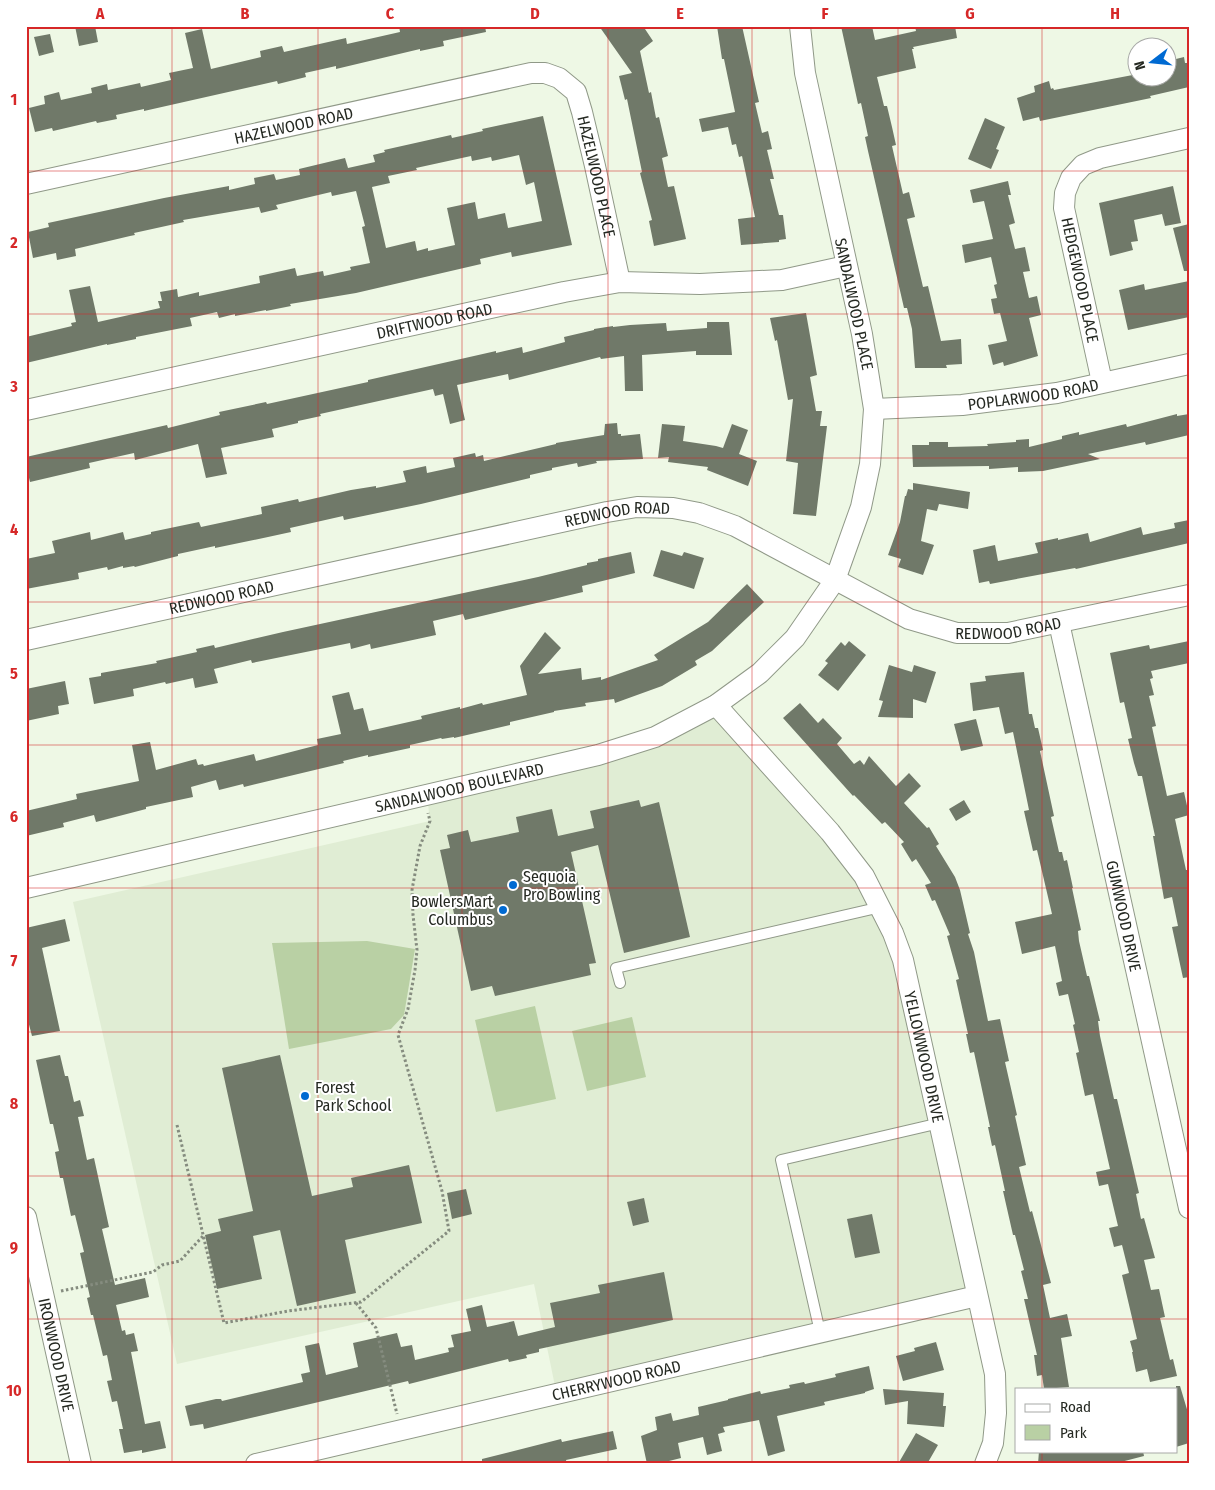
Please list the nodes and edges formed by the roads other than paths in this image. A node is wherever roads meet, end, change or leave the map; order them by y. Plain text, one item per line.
1 (800, 26) edge
2 (559, 78) joint
3 (1189, 138) edge
4 (26, 184) edge
5 (846, 266) junction
6 (620, 282) junction
7 (1189, 364) edge
8 (1102, 382) junction
9 (874, 409) junction
10 (26, 410) edge
11 (834, 580) junction
12 (1189, 595) edge
13 (1059, 623) junction
14 (26, 640) edge
15 (716, 705) junction
16 (26, 888) edge
17 (881, 907) junction
18 (620, 983) dead end
19 (940, 1124) junction
20 (1189, 1208) edge
21 (26, 1217) edge
22 (977, 1296) junction
23 (820, 1332) junction
24 (327, 1456) edge
25 (81, 1464) edge
26 (256, 1464) edge
27 (985, 1464) edge

1 - 5 street, SANDALWOOD PLACE
2 - 4 street, HAZELWOOD ROAD
2 - 6 street, HAZELWOOD PLACE
3 - 8 street, HEDGEWOOD PLACE
5 - 6 street, DRIFTWOOD ROAD
5 - 9 street, SANDALWOOD PLACE
6 - 10 street, DRIFTWOOD ROAD
7 - 8 street, POPLARWOOD ROAD
8 - 9 street, POPLARWOOD ROAD
9 - 11 street, SANDALWOOD PLACE
11 - 13 street, REDWOOD ROAD
11 - 14 street, REDWOOD ROAD
11 - 15 street, SANDALWOOD BOULEVARD
12 - 13 street, REDWOOD ROAD
13 - 20 street, GUMWOOD DRIVE
15 - 16 street, SANDALWOOD BOULEVARD
15 - 17 street, YELLOWWOOD DRIVE
17 - 18 lane
17 - 19 street, YELLOWWOOD DRIVE
19 - 22 street, YELLOWWOOD DRIVE
19 - 23 lane
21 - 25 street, IRONWOOD DRIVE
22 - 23 street, CHERRYWOOD ROAD
22 - 27 street, YELLOWWOOD DRIVE
23 - 24 street, CHERRYWOOD ROAD
24 - 26 street, CHERRYWOOD ROAD

